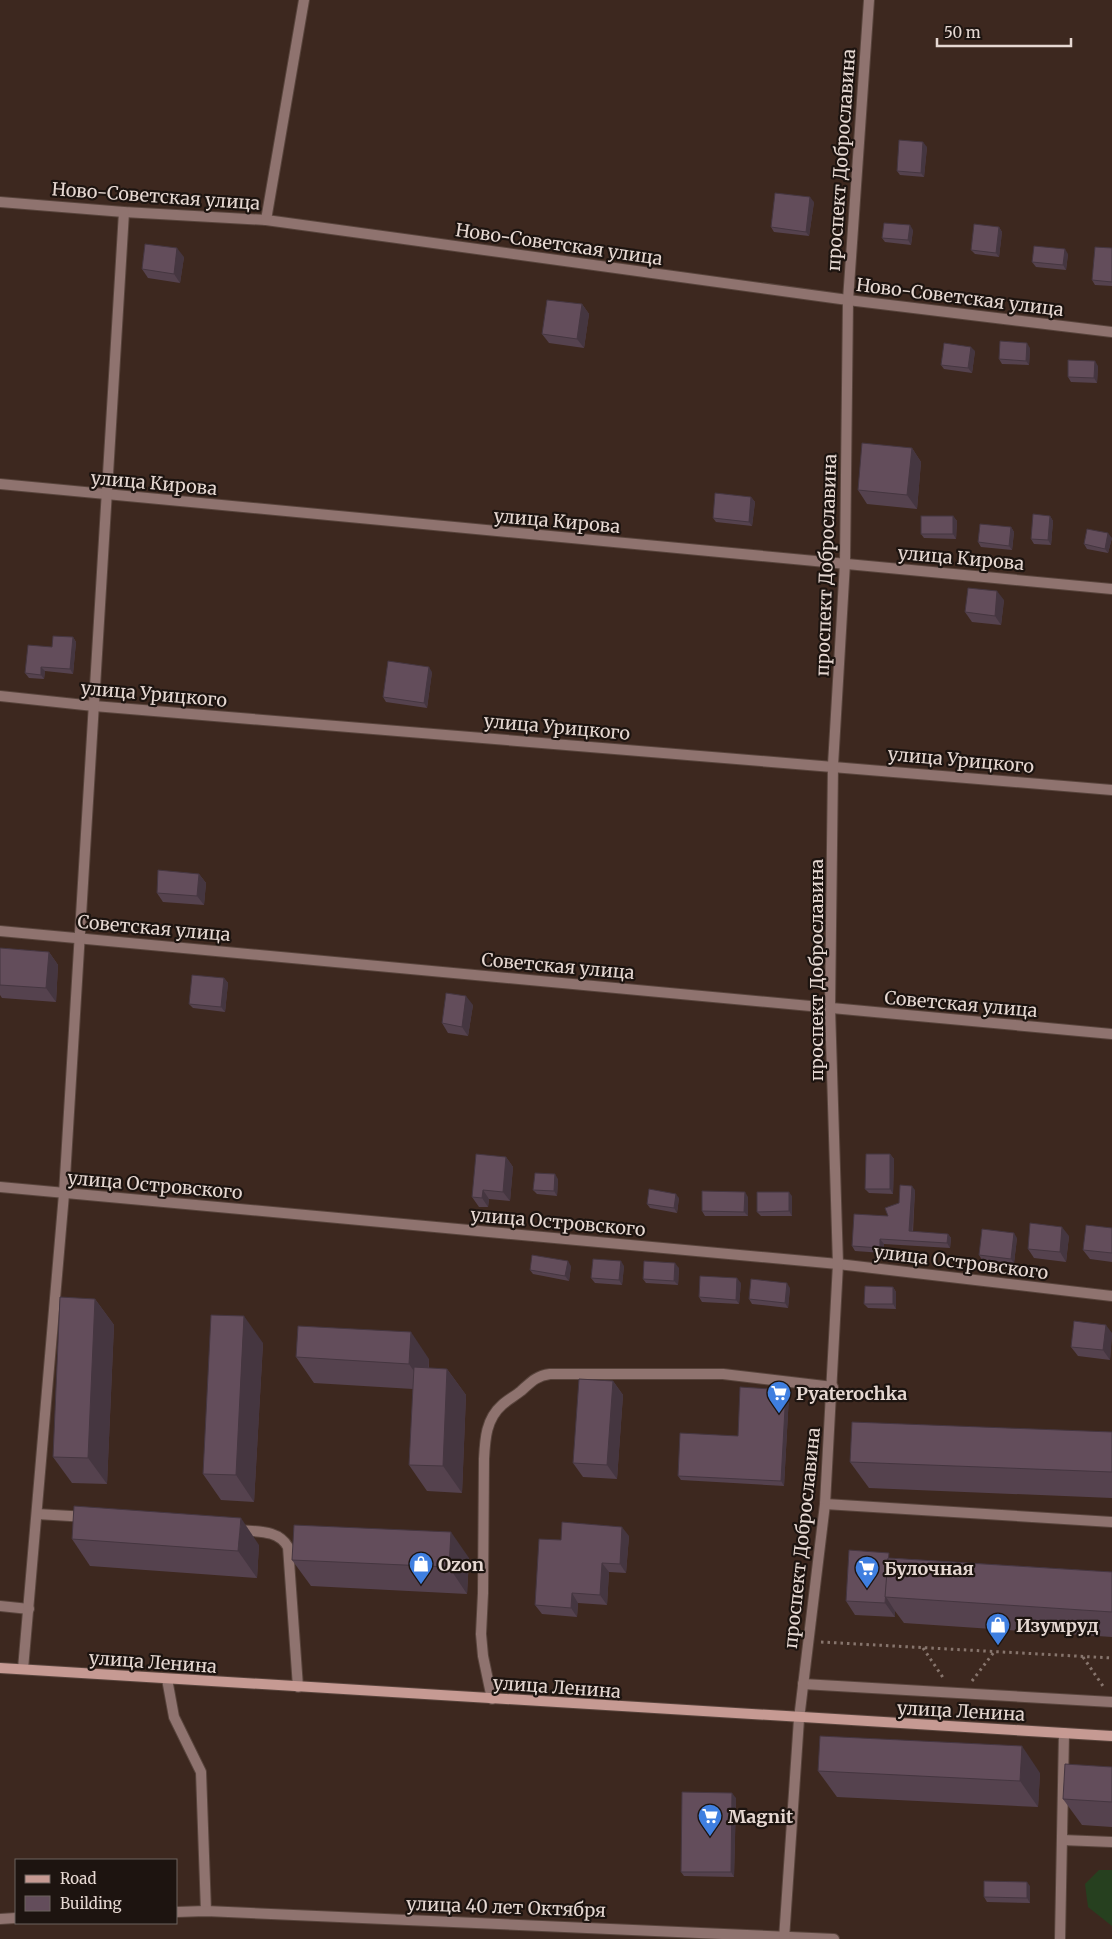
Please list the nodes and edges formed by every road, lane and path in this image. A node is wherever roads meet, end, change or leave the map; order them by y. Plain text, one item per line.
1 (304, 0) edge
2 (869, 0) edge
3 (0, 202) edge
4 (124, 212) junction
5 (266, 220) junction
6 (848, 300) junction
7 (1112, 332) edge
8 (0, 484) edge
9 (107, 496) junction
10 (845, 563) junction
11 (1112, 588) edge
12 (0, 696) edge
13 (94, 706) junction
14 (833, 765) junction
15 (1112, 790) edge
16 (0, 931) edge
17 (80, 938) junction
18 (830, 1008) junction
19 (1112, 1034) edge
20 (0, 1187) edge
21 (64, 1194) junction
22 (838, 1264) junction
23 (1112, 1296) edge
24 (833, 1387) junction
25 (825, 1504) junction
26 (37, 1514) junction
27 (99, 1517) edge
28 (1112, 1522) edge
29 (230, 1530) edge
30 (0, 1606) edge
31 (28, 1609) junction
32 (808, 1642) junction
33 (923, 1648) junction
34 (994, 1652) junction
35 (1082, 1657) junction
36 (1112, 1658) edge
37 (0, 1668) edge
38 (24, 1669) junction
39 (167, 1679) junction
40 (803, 1684) junction
41 (298, 1687) junction
42 (1107, 1692) dead end
43 (957, 1693) junction
44 (492, 1699) junction
45 (1112, 1702) edge
46 (799, 1719) junction
47 (1064, 1733) junction
48 (1112, 1736) edge
49 (1062, 1840) junction
50 (1112, 1842) edge
51 (206, 1911) junction
52 (178, 1912) edge
53 (15, 1918) edge
54 (0, 1919) edge
55 (784, 1937) edge
56 (834, 1939) edge
57 (1060, 1939) edge

1 - 5 street
2 - 6 street, проспект Доброславина
3 - 4 street, Ново-Советская улица
4 - 5 street, Ново-Советская улица
4 - 9 street
5 - 6 street, Ново-Советская улица
6 - 7 street, Ново-Советская улица
6 - 10 street, проспект Доброславина
8 - 9 street, улица Кирова
9 - 10 street, улица Кирова
9 - 13 street
10 - 11 street, улица Кирова
10 - 14 street, проспект Доброславина
12 - 13 street, улица Урицкого
13 - 14 street, улица Урицкого
13 - 17 street
14 - 15 street, улица Урицкого
14 - 18 street, проспект Доброславина
16 - 17 street, Советская улица
17 - 18 street, Советская улица
17 - 21 street
18 - 19 street, Советская улица
18 - 22 street, проспект Доброславина
20 - 21 street, улица Островского
21 - 22 street, улица Островского
21 - 26 street
22 - 23 street, улица Островского
22 - 24 street, проспект Доброславина
24 - 25 street, проспект Доброславина
24 - 44 street
25 - 28 street
25 - 32 street, проспект Доброславина
26 - 27 street
26 - 31 street
29 - 41 street
30 - 31 street
31 - 38 street
32 - 33 path
32 - 40 street, проспект Доброславина
33 - 34 path
33 - 43 path
34 - 35 path
34 - 43 path
35 - 36 path
35 - 42 path
37 - 38 main road, улица Ленина
38 - 39 main road, улица Ленина
39 - 41 main road, улица Ленина
39 - 51 street
40 - 43 street
40 - 46 street, проспект Доброславина
41 - 44 main road, улица Ленина
43 - 45 street
44 - 46 main road, улица Ленина
46 - 47 main road, улица Ленина
46 - 55 street, проспект Доброславина
47 - 48 main road, улица Ленина
47 - 49 street
49 - 50 street
49 - 57 street
51 - 52 street, улица 40 лет Октября
51 - 55 street, улица 40 лет Октября
53 - 54 street
55 - 56 street, улица 40 лет Октября

